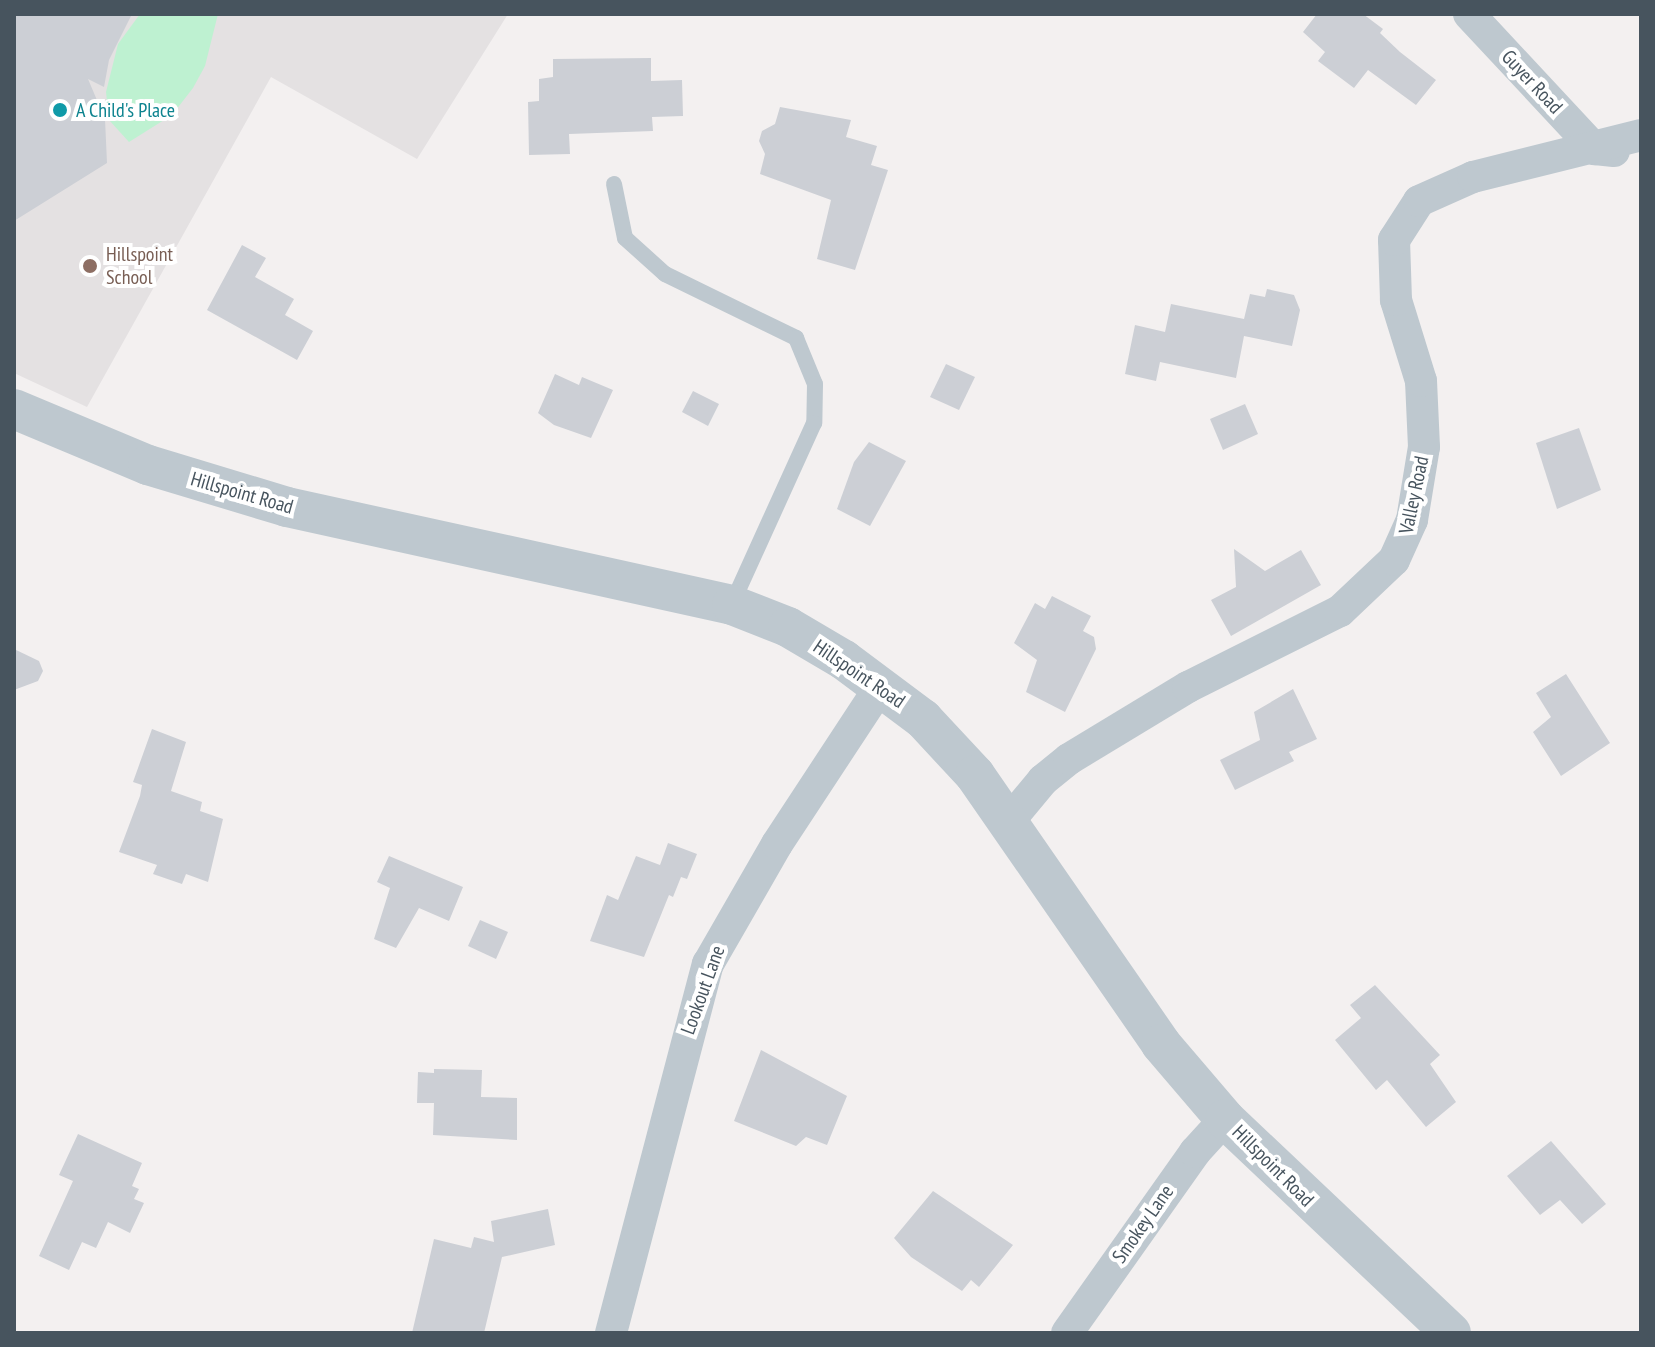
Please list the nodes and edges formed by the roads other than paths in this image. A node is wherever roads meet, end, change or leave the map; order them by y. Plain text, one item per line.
1 (1469, 14) edge
2 (1641, 135) edge
3 (1595, 149) junction
4 (1641, 153) edge
5 (614, 184) dead end
6 (14, 409) edge
7 (732, 605) junction
8 (882, 684) junction
9 (1009, 821) junction
10 (1225, 1119) junction
11 (611, 1333) edge
12 (1067, 1333) edge
13 (1451, 1333) edge

1 - 3 street, Guyer Road
2 - 3 street, Valley Road
3 - 4 street
3 - 9 street, Valley Road
5 - 7 lane
6 - 7 street, Hillspoint Road
7 - 8 street, Hillspoint Road
8 - 9 street, Hillspoint Road
8 - 11 street, Lookout Lane
9 - 10 street, Hillspoint Road
10 - 12 street, Smokey Lane
10 - 13 street, Hillspoint Road

